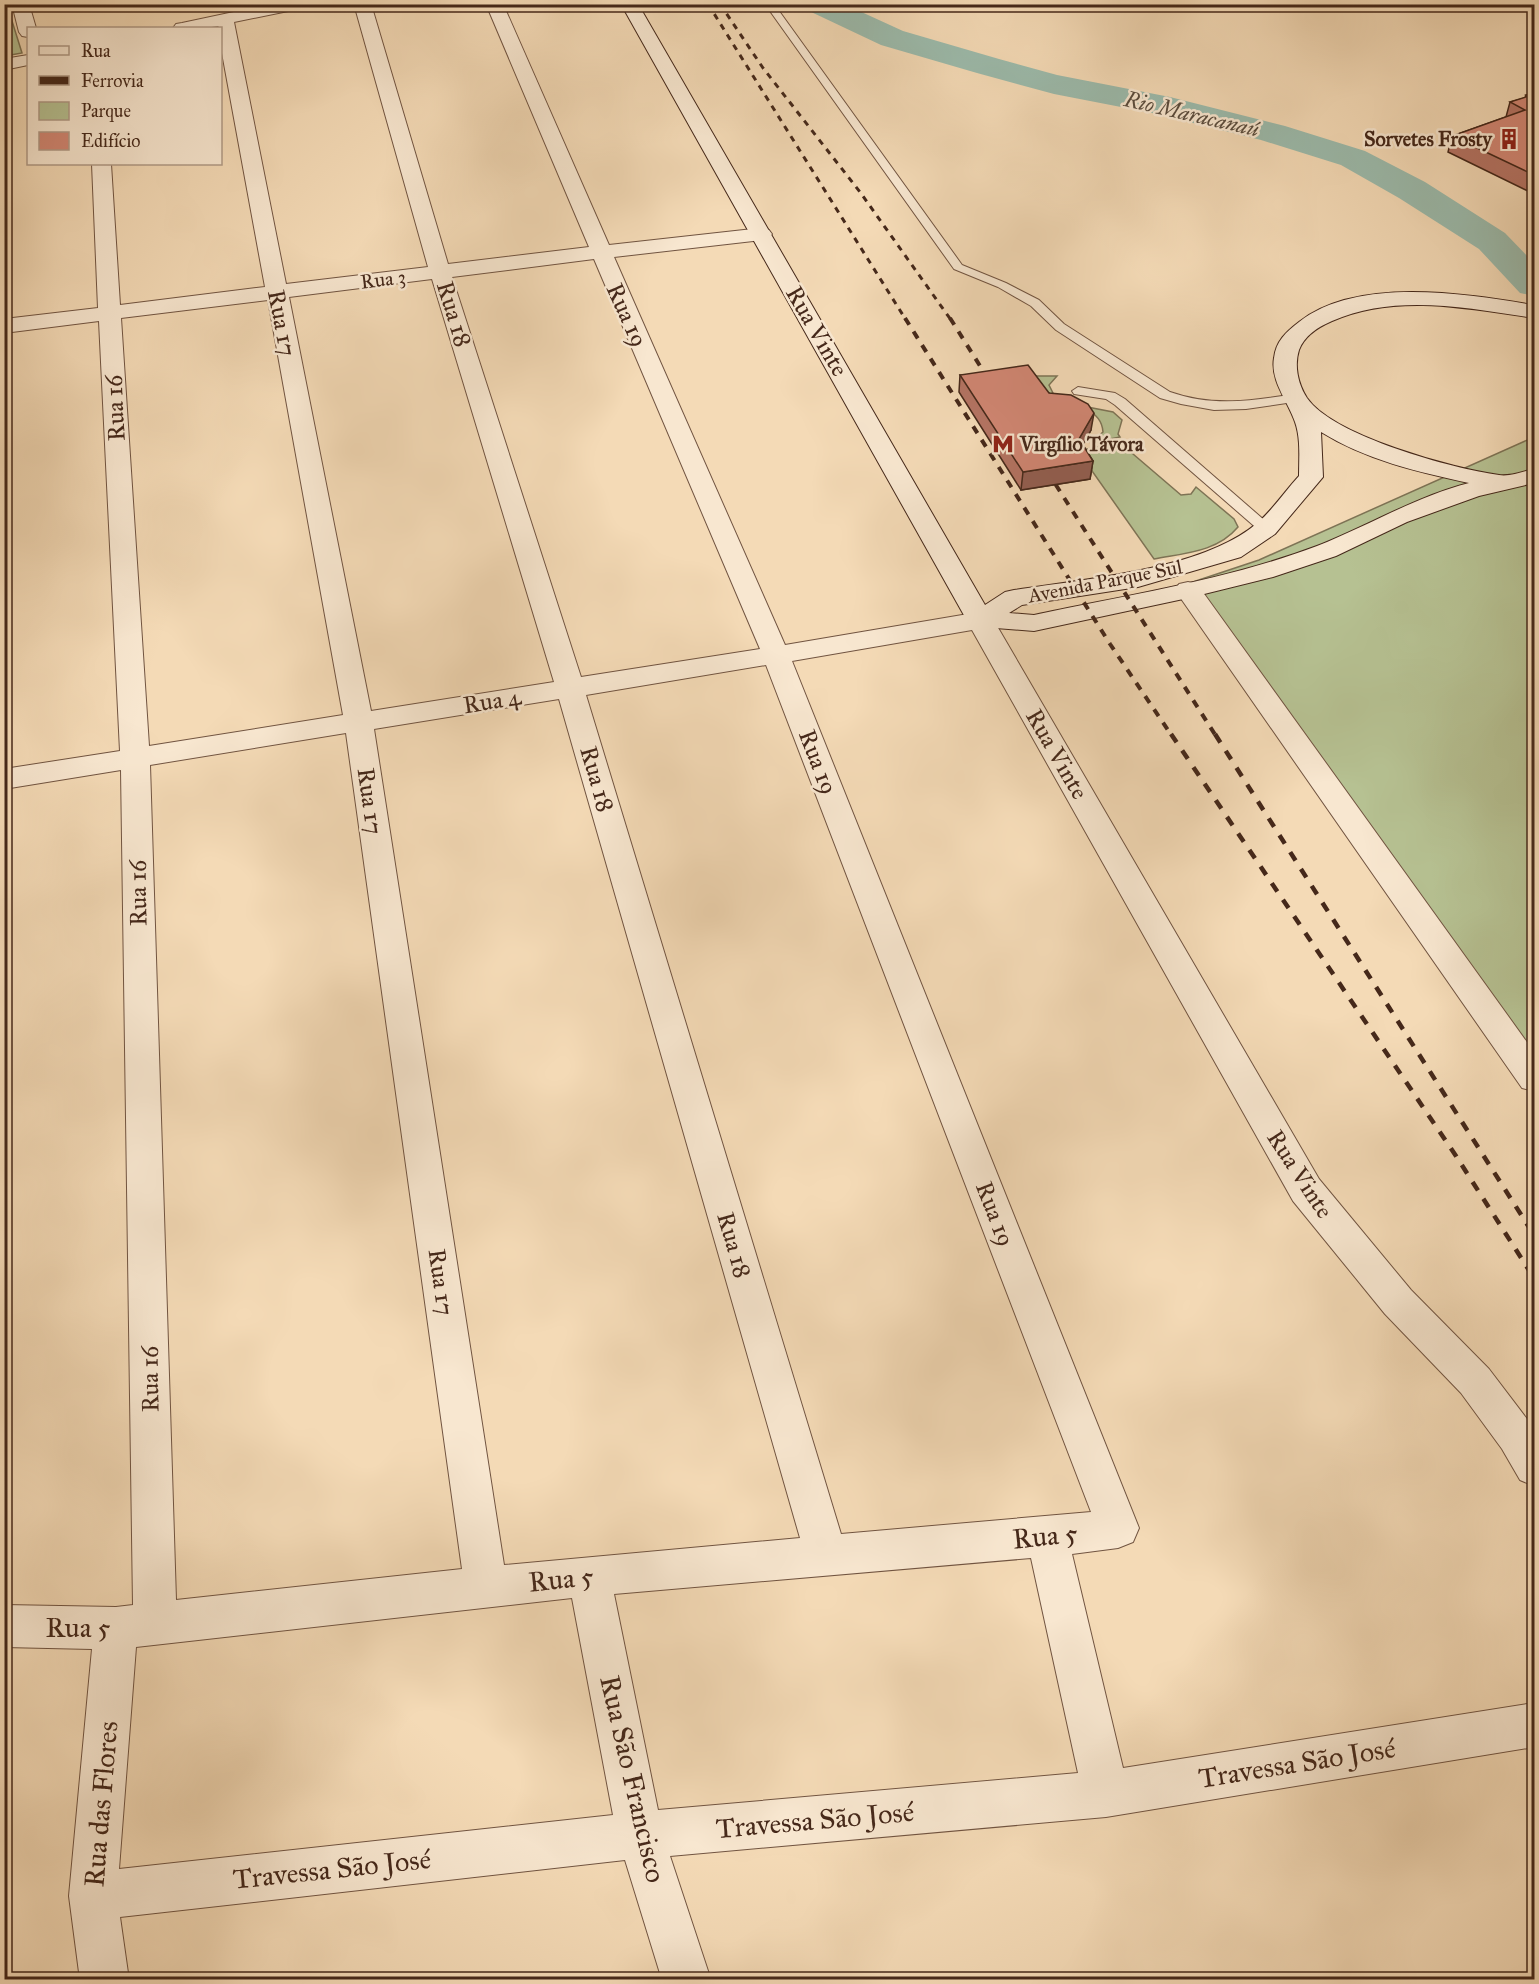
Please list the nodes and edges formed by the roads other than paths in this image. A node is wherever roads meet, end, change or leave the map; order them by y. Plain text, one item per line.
1 (20, 4) edge
2 (298, 4) edge
3 (362, 4) edge
4 (494, 4) edge
5 (629, 4) edge
6 (769, 4) edge
7 (225, 20) junction
8 (187, 27) edge
9 (27, 28) edge
10 (27, 60) edge
11 (4, 65) edge
12 (101, 165) edge
13 (762, 234) junction
14 (600, 252) junction
15 (440, 272) junction
16 (276, 291) junction
17 (1534, 311) edge
18 (109, 313) junction
19 (4, 326) edge
20 (1078, 391) dead end
21 (1296, 400) junction
22 (1534, 476) edge
23 (1503, 483) junction
24 (1266, 529) junction
25 (1188, 590) junction
26 (980, 620) junction
27 (776, 655) junction
28 (570, 688) junction
29 (359, 723) junction
30 (135, 760) junction
31 (4, 779) edge
32 (1534, 1078) edge
33 (1534, 1467) edge
34 (1118, 1528) joint
35 (1047, 1537) junction
36 (826, 1555) junction
37 (589, 1576) junction
38 (486, 1588) junction
39 (4, 1626) edge
40 (136, 1626) junction
41 (1534, 1725) edge
42 (1106, 1794) junction
43 (640, 1835) junction
44 (93, 1896) junction
45 (105, 1980) edge
46 (687, 1980) edge

1 - 9 street
2 - 7 street
3 - 15 street, Rua 18
4 - 14 street, Rua 19
5 - 13 street, Rua Vinte
6 - 21 lane
7 - 8 street
7 - 16 street, Rua 17
10 - 11 street
12 - 18 street, Rua 16
13 - 14 street, Rua 3
13 - 26 street, Rua Vinte
14 - 15 street, Rua 3
14 - 27 street, Rua 19
15 - 16 street, Rua 3
15 - 28 street, Rua 18
16 - 18 street, Rua 3
16 - 29 street, Rua 17
17 - 21 street, Avenida Parque Sul
18 - 19 street, Rua 3
18 - 30 street, Rua 16
20 - 24 lane
21 - 23 street
21 - 24 street, Avenida Parque Sul
22 - 23 street, Avenida Parque Sul
23 - 25 street, Avenida Parque Sul
24 - 26 street, Avenida Parque Sul
25 - 26 street, Avenida Parque Sul
25 - 32 street
26 - 27 street, Rua 4
26 - 33 street, Rua Vinte
27 - 28 street, Rua 4
27 - 34 street, Rua 19
28 - 29 street, Rua 4
28 - 36 street, Rua 18
29 - 30 street, Rua 4
29 - 38 street, Rua 17
30 - 31 street, Rua 4
30 - 40 street, Rua 16
34 - 35 street, Rua 5
35 - 36 street, Rua 5
35 - 42 street
36 - 37 street, Rua 5
37 - 38 street, Rua 5
37 - 43 street, Rua São Francisco
38 - 40 street, Rua 5
39 - 40 street, Rua 5
40 - 44 street, Rua das Flores
41 - 42 street, Travessa São José
42 - 43 street, Travessa São José
43 - 44 street, Travessa São José
43 - 46 street, Rua São Francisco
44 - 45 street, Rua das Flores

